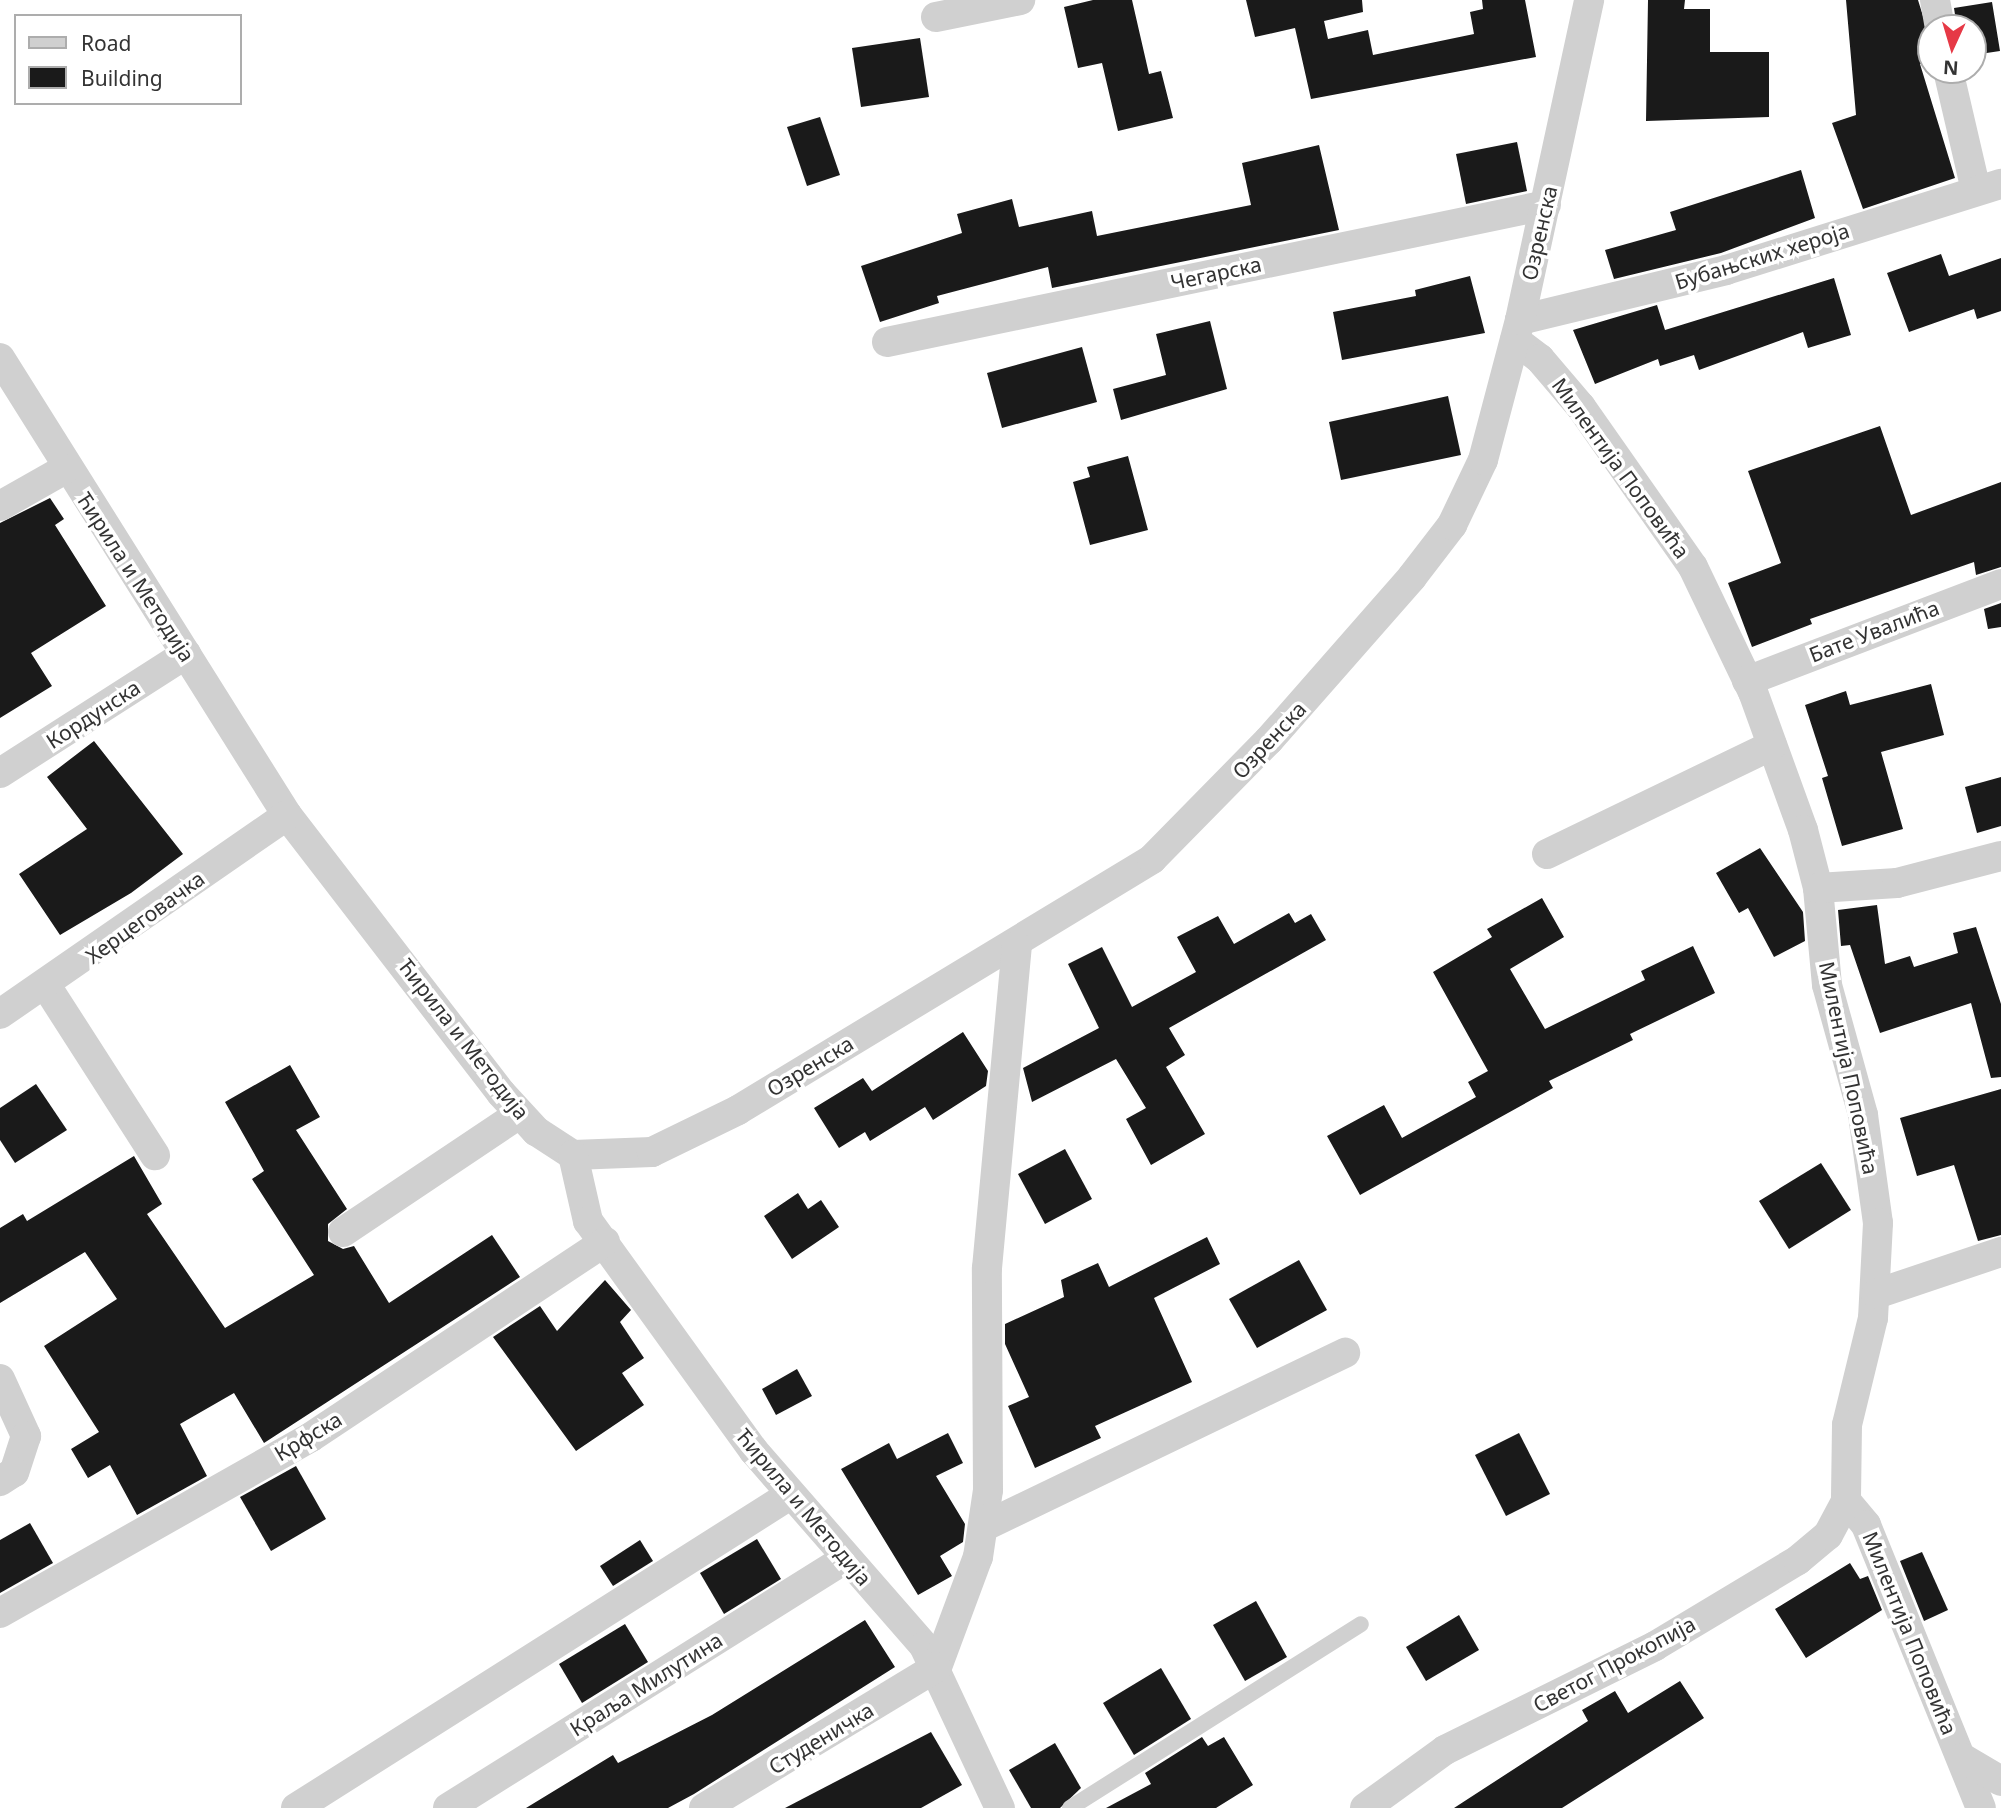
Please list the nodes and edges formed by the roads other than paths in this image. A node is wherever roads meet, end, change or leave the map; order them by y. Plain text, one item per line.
1 (1020, 0) edge
2 (1589, 0) edge
3 (936, 17) dead end
4 (1953, 84) edge
5 (1989, 187) edge
6 (1546, 205) junction
7 (1518, 330) junction
8 (887, 342) dead end
9 (0, 358) edge
10 (65, 469) junction
11 (0, 506) edge
12 (2001, 584) edge
13 (186, 654) junction
14 (1747, 681) junction
15 (1772, 745) junction
16 (0, 774) edge
17 (287, 815) junction
18 (1547, 854) dead end
19 (2001, 856) edge
20 (1818, 888) junction
21 (1017, 946) junction
22 (47, 987) junction
23 (0, 1014) edge
24 (519, 1114) junction
25 (573, 1155) junction
26 (155, 1156) dead end
27 (343, 1232) dead end
28 (604, 1242) junction
29 (2001, 1252) edge
30 (1876, 1294) junction
31 (1345, 1353) dead end
32 (0, 1379) edge
33 (0, 1481) edge
34 (790, 1494) junction
35 (1846, 1501) junction
36 (983, 1527) junction
37 (844, 1560) junction
38 (0, 1613) edge
39 (1361, 1624) dead end
40 (937, 1667) junction
41 (1962, 1758) junction
42 (2001, 1781) edge
43 (296, 1808) edge
44 (448, 1808) edge
45 (704, 1808) edge
46 (1000, 1808) edge
47 (1070, 1808) edge
48 (1365, 1808) edge
49 (1981, 1808) edge

1 - 3 street
2 - 6 street, Озренска
4 - 5 street
5 - 7 street, Бубањских хероја
6 - 7 street, Озренска
6 - 8 street, Чегарска
7 - 14 street, Милентија Поповића
7 - 21 street, Озренска
9 - 10 street, Ћирила и Методија
10 - 11 street
10 - 13 street, Ћирила и Методија
12 - 14 street, Бате Увалића
13 - 16 street, Кордунска
13 - 17 street, Ћирила и Методија
14 - 15 street, Милентија Поповића
15 - 18 street
15 - 20 street, Милентија Поповића
17 - 22 street, Херцеговачка
17 - 24 street, Ћирила и Методија
19 - 20 street
20 - 30 street, Милентија Поповића
21 - 25 street, Озренска
21 - 36 street
22 - 23 street, Херцеговачка
22 - 26 street
24 - 25 street, Ћирила и Методија
24 - 27 street
25 - 28 street, Ћирила и Методија
28 - 34 street, Ћирила и Методија
28 - 38 street, Крфска
29 - 30 street
30 - 35 street, Милентија Поповића
31 - 36 street
32 - 33 street
34 - 37 street, Ћирила и Методија
34 - 43 street
35 - 41 street, Милентија Поповића
35 - 48 street, Светог Прокопија
36 - 40 street
37 - 40 street, Ћирила и Методија
37 - 44 street, Краља Милутина
39 - 47 lane
40 - 45 street, Студеничка
40 - 46 street, Ћирила и Методија
41 - 42 street
41 - 49 street, Милентија Поповића

